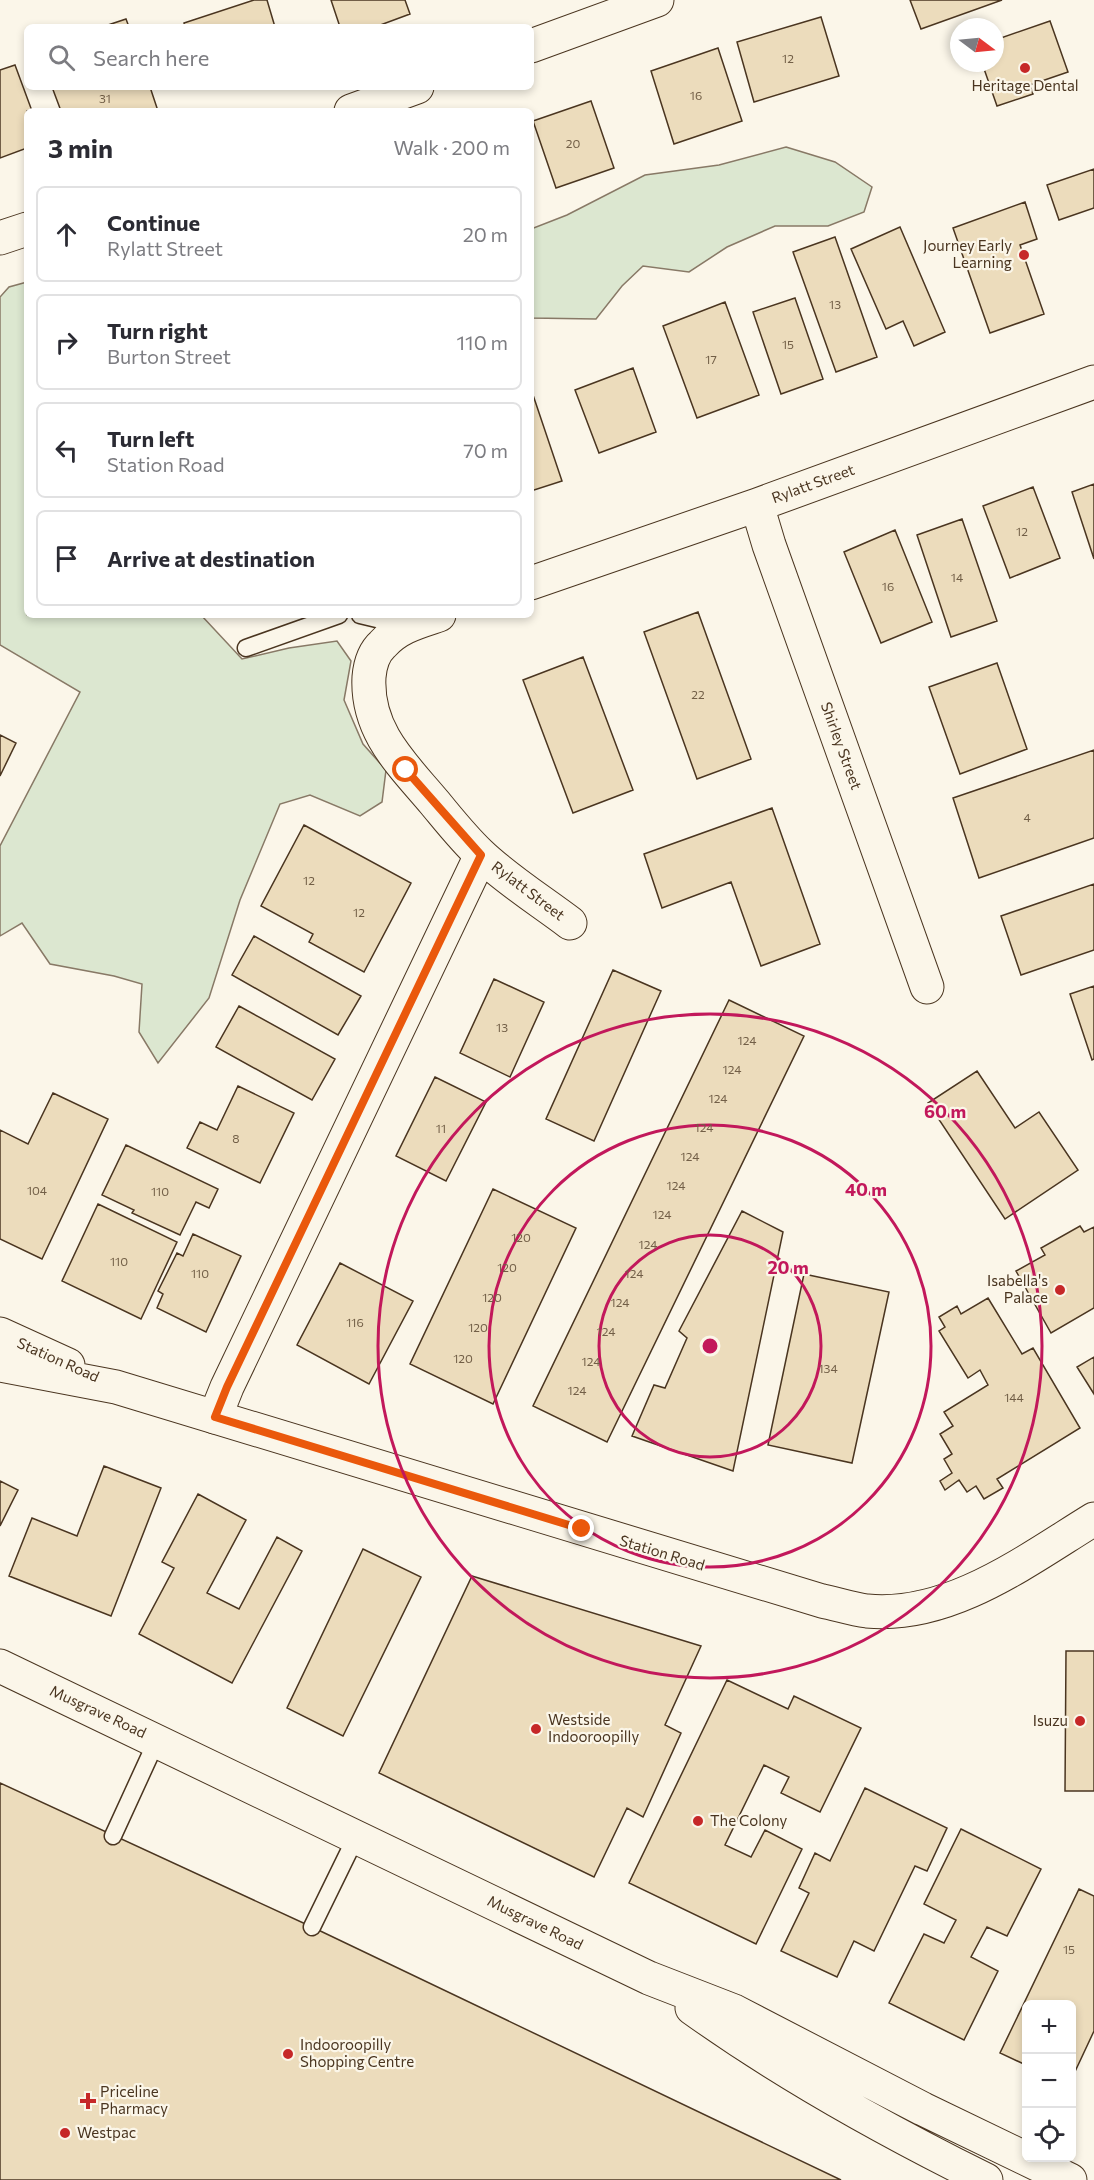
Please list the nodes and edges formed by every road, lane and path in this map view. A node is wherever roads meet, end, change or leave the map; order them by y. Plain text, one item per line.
1 (657, 0) edge
2 (534, 45) edge
3 (409, 90) edge
4 (359, 108) edge
5 (24, 229) edge
6 (0, 238) edge
7 (1094, 382) edge
8 (757, 505) junction
9 (534, 582) edge
10 (331, 618) edge
11 (373, 618) edge
12 (430, 618) edge
13 (407, 626) junction
14 (246, 648) dead end
15 (481, 855) junction
16 (570, 923) dead end
17 (927, 987) dead end
18 (0, 1334) edge
19 (0, 1365) edge
20 (116, 1387) junction
21 (215, 1417) junction
22 (1094, 1519) edge
23 (0, 1666) edge
24 (158, 1740) junction
25 (112, 1836) dead end
26 (356, 1837) junction
27 (312, 1927) dead end
28 (649, 1978) junction
29 (986, 2180) edge
30 (1070, 2180) edge

1 - 2 street
3 - 4 street
5 - 6 street
7 - 8 street, Rylatt Street
8 - 9 street, Rylatt Street
8 - 17 street, Shirley Street
10 - 14 lane
11 - 13 lane
12 - 13 street, Rylatt Street
13 - 15 street, Rylatt Street
15 - 16 street, Rylatt Street
15 - 21 street
18 - 20 street, Station Road
19 - 20 street, Station Road
20 - 21 street, Station Road
21 - 22 street, Station Road
23 - 24 street, Musgrave Road
24 - 25 lane
24 - 26 street, Musgrave Road
26 - 27 lane
26 - 28 street, Musgrave Road
28 - 29 street
28 - 30 street, Musgrave Road

